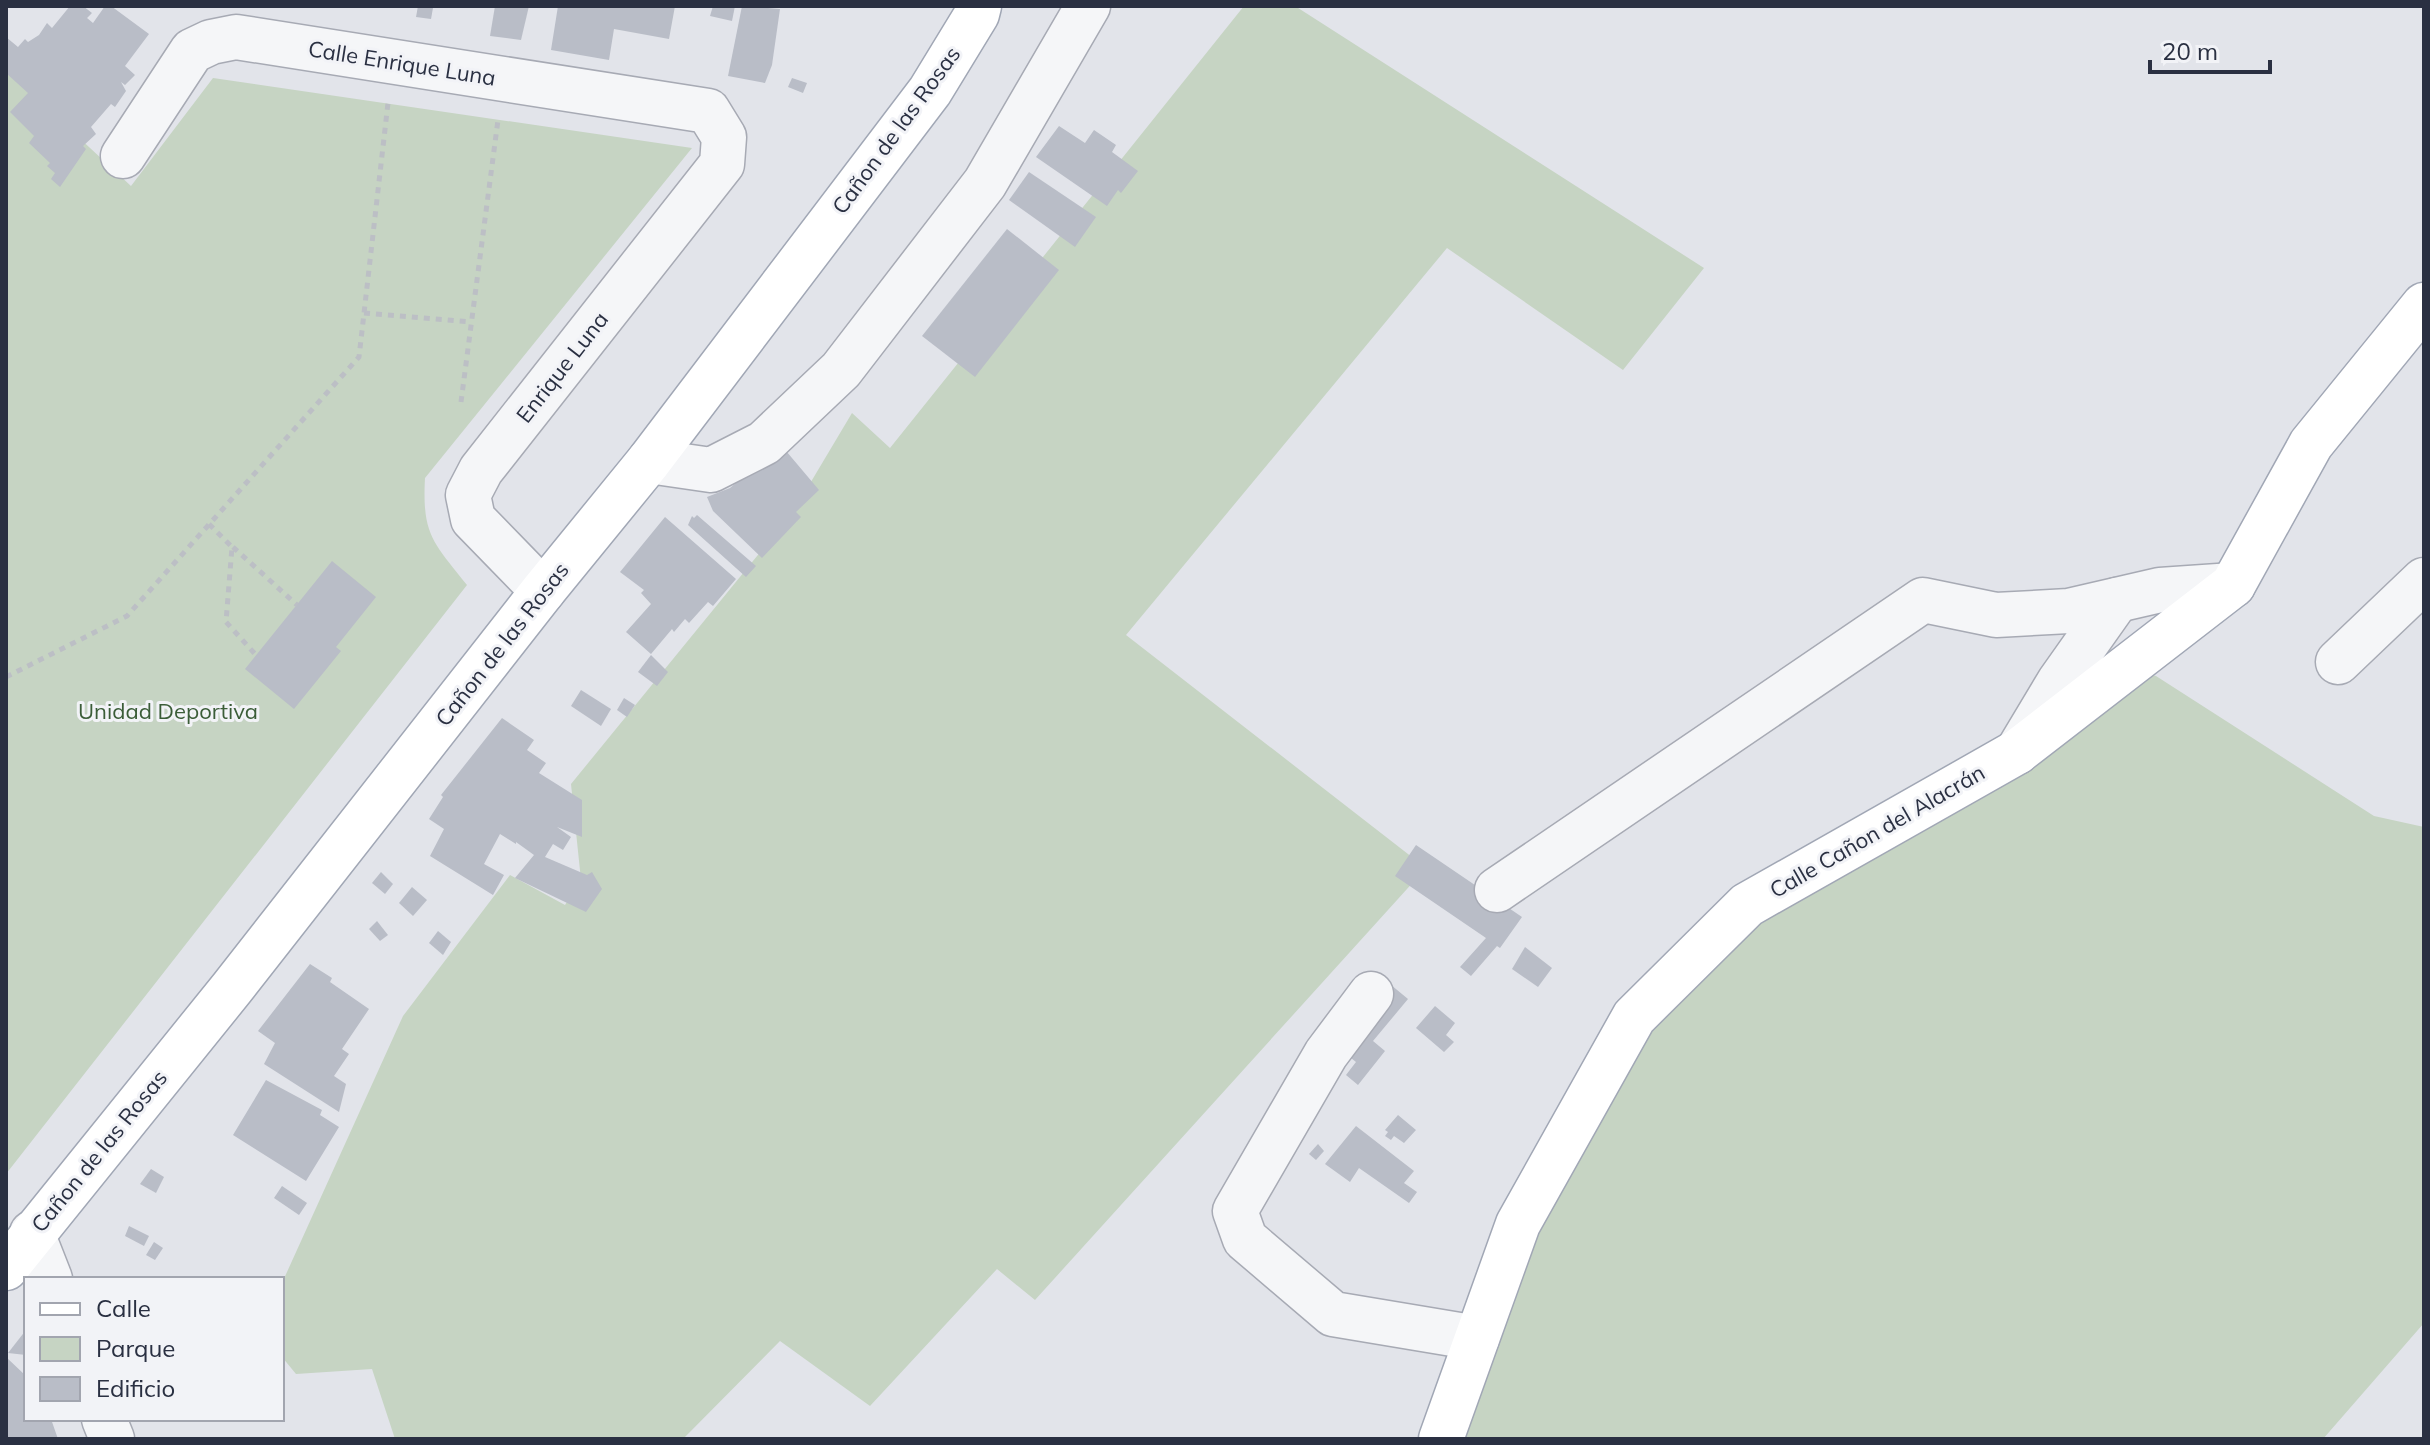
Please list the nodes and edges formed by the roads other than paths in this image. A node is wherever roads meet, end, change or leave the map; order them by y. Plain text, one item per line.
1 (979, 6) edge
2 (1088, 6) edge
3 (724, 137) joint
4 (123, 156) dead end
5 (2424, 305) edge
6 (649, 461) junction
7 (2424, 580) edge
8 (2233, 585) junction
9 (543, 591) junction
10 (2117, 600) junction
11 (2338, 662) dead end
12 (2017, 752) junction
13 (1497, 890) dead end
14 (1371, 994) dead end
15 (32, 1233) junction
16 (6, 1268) edge
17 (49, 1277) edge
18 (1477, 1338) junction
19 (1441, 1439) edge

1 - 6 main road, Cañon de las Rosas
2 - 6 street
3 - 4 street, Calle Enrique Luna
3 - 9 street, Enrique Luna
5 - 8 main road, Calle Cañon del Alacrán
6 - 9 main road, Cañon de las Rosas
7 - 11 street
8 - 10 street
8 - 12 main road, Calle Cañon del Alacrán
9 - 15 main road, Cañon de las Rosas
10 - 12 street
10 - 13 street
12 - 18 main road, Calle Cañon del Alacrán
14 - 18 street
15 - 16 main road, Cañon de las Rosas
15 - 17 street
18 - 19 main road, Calle Cañon del Alacrán

